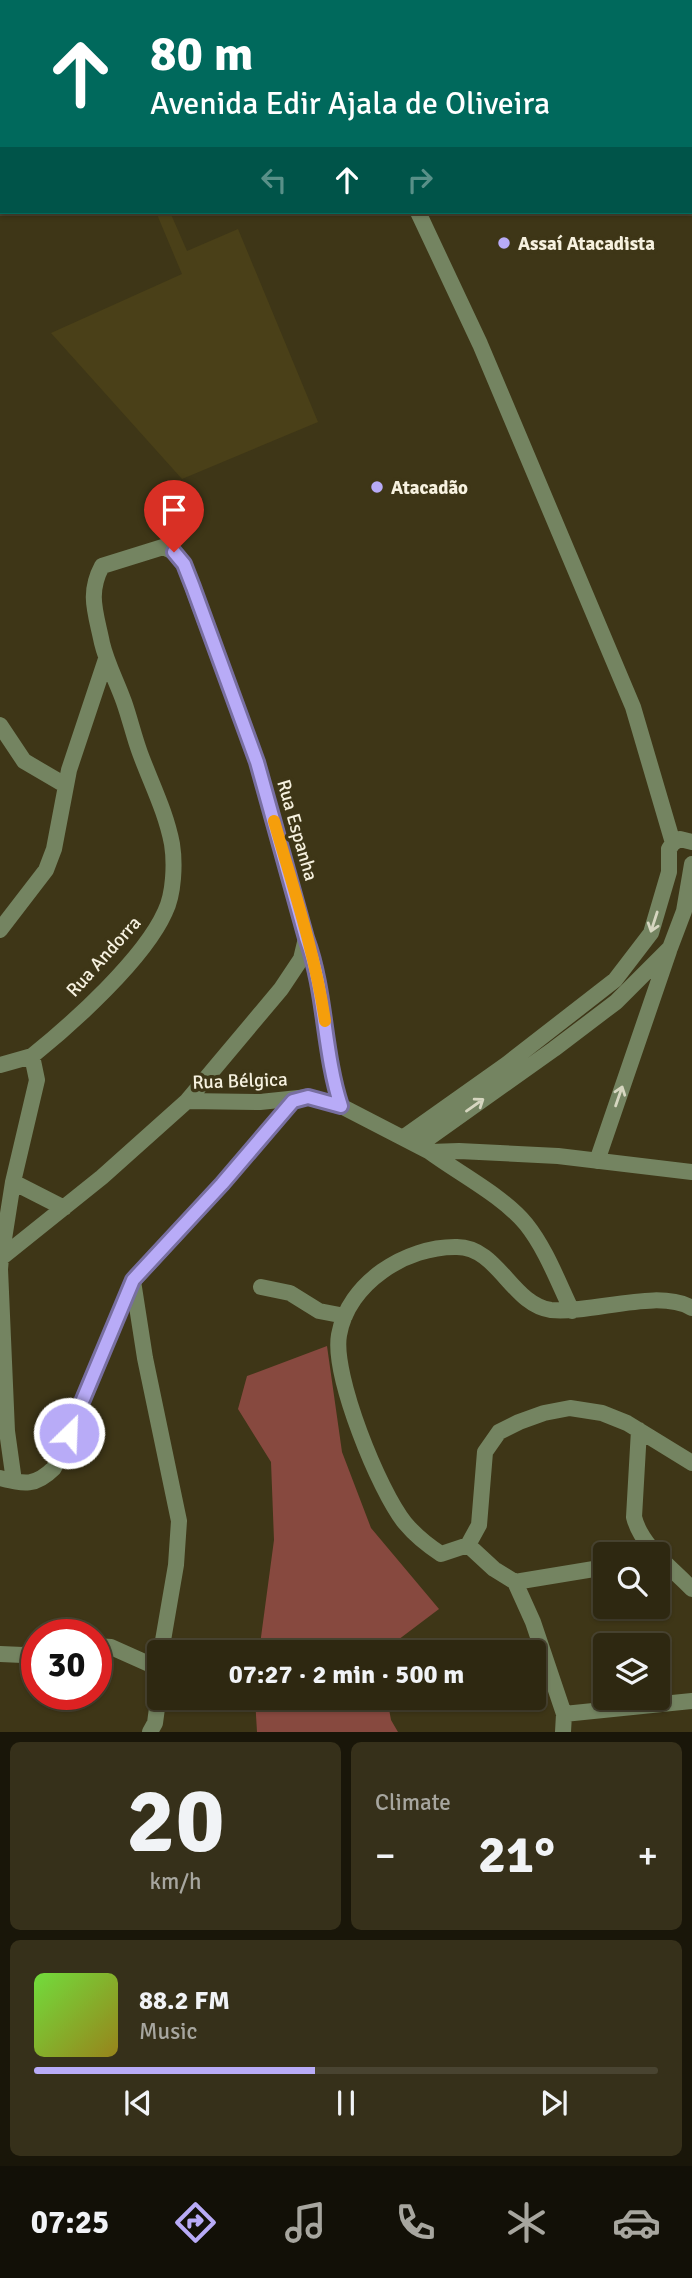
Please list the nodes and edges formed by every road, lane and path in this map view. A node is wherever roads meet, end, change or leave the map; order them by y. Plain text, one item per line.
1 (419, 214) edge
2 (128, 556) joint
3 (106, 659) junction
4 (124, 703) junction
5 (90, 710) junction
6 (0, 725) edge
7 (65, 785) junction
8 (683, 843) edge
9 (692, 864) edge
10 (0, 930) edge
11 (306, 938) junction
12 (670, 948) junction
13 (32, 1056) junction
14 (0, 1065) edge
15 (187, 1101) junction
16 (293, 1101) junction
17 (341, 1106) junction
18 (404, 1137) junction
19 (425, 1149) junction
20 (597, 1161) junction
21 (692, 1172) edge
22 (13, 1182) junction
23 (64, 1208) junction
24 (1, 1258) edge
25 (0, 1269) edge
26 (133, 1280) junction
27 (261, 1287) dead end
28 (692, 1308) edge
29 (572, 1311) junction
30 (345, 1316) junction
31 (639, 1430) junction
32 (692, 1463) edge
33 (7, 1479) edge
34 (647, 1542) edge
35 (468, 1545) junction
36 (670, 1568) edge
37 (593, 1569) edge
38 (515, 1582) junction
39 (692, 1589) edge
40 (163, 1640) edge
41 (112, 1647) edge
42 (0, 1654) edge
43 (21, 1655) edge
44 (147, 1657) edge
45 (692, 1701) edge
46 (157, 1710) edge
47 (564, 1714) junction
48 (150, 1732) edge
49 (563, 1732) edge

1 - 8 street
2 - 3 street, Rua Andorra
2 - 11 street, Rua Espanha
3 - 4 street, Rua Andorra
3 - 5 street
4 - 5 street
4 - 13 street, Rua Andorra
5 - 7 street
6 - 7 street
7 - 10 street
8 - 9 street
8 -> 18 street
9 - 12 street
11 - 15 street
11 - 17 street
19 -> 12 street
20 -> 12 street
13 - 14 street
13 - 22 street
15 - 16 street, Rua Bélgica
15 - 23 street, Rua Bélgica
16 - 17 street, Rua Bélgica
16 - 26 street
17 - 18 street, Rua Bélgica
18 - 19 street, Rua Bélgica
19 - 20 street, Rua Bélgica
19 - 29 street
20 - 21 street, Rua Bélgica
22 - 23 street
22 - 24 street
23 - 24 street, Rua Bélgica
24 - 25 street
25 - 33 street
26 - 33 street
26 - 40 street
27 - 30 street
28 - 29 street
29 - 30 street
30 - 35 street
31 - 32 street
31 - 34 street
31 - 35 street
35 - 38 street
36 - 39 street
37 - 38 street
38 - 47 street
41 - 44 street
42 - 43 street
45 - 47 street
46 - 48 street
47 - 49 street

